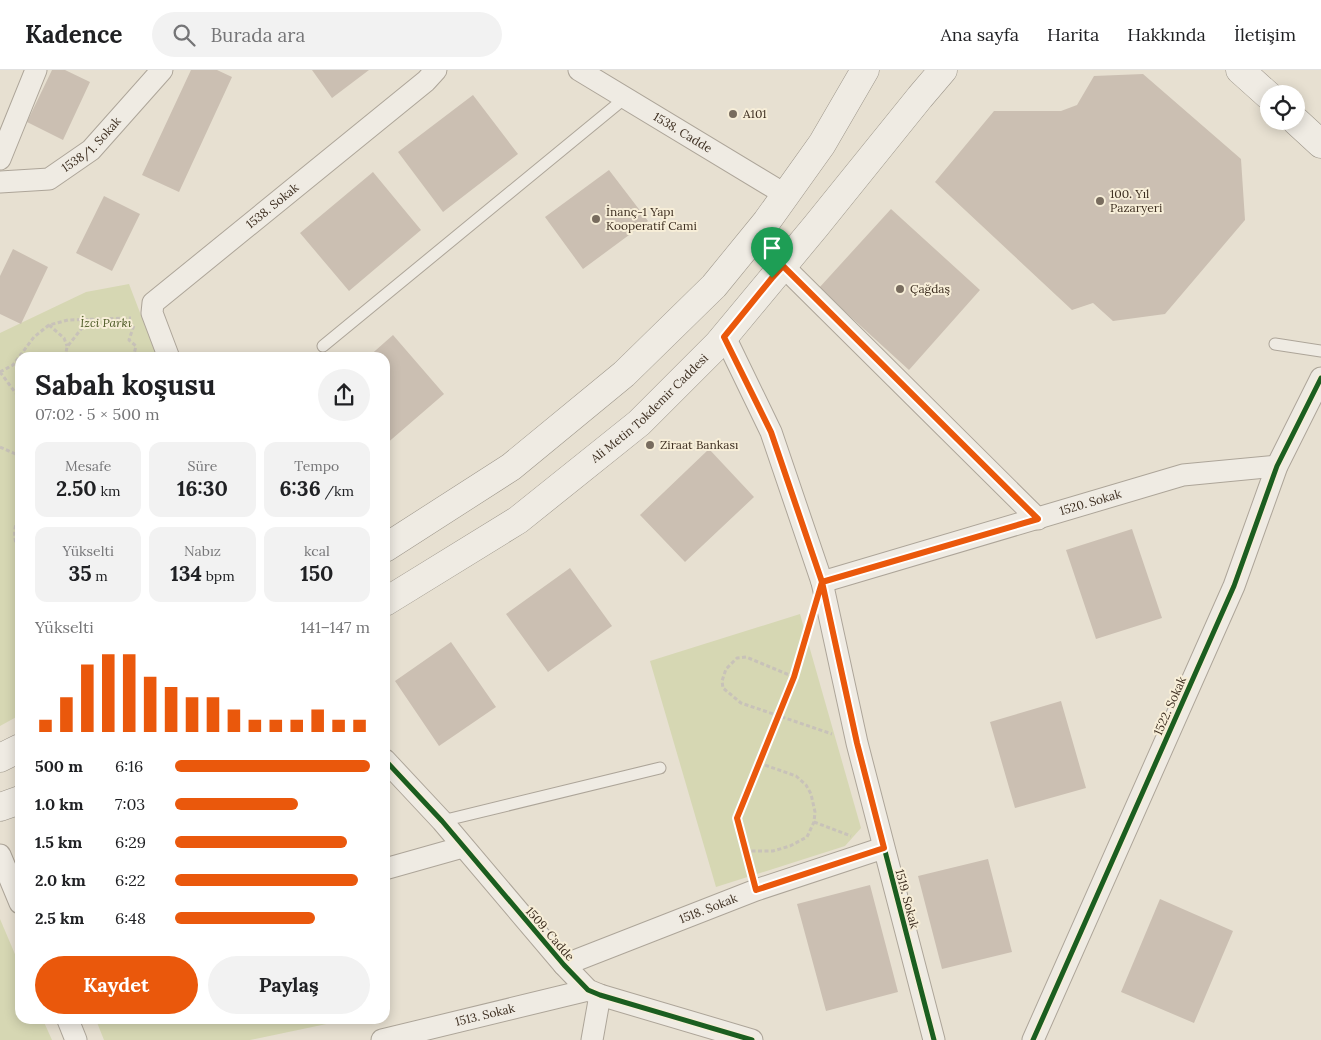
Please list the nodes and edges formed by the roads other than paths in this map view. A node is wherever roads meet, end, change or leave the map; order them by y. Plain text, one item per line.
1 (36, 70) edge
2 (162, 70) edge
3 (436, 70) edge
4 (579, 70) edge
5 (865, 70) edge
6 (943, 70) edge
7 (625, 98) junction
8 (1305, 129) edge
9 (1321, 144) edge
10 (0, 159) edge
11 (0, 182) edge
12 (786, 195) junction
13 (783, 266) junction
14 (724, 337) junction
15 (1275, 344) dead end
16 (323, 346) dead end
17 (1321, 351) edge
18 (167, 352) edge
19 (1321, 378) edge
20 (1277, 466) junction
21 (1038, 519) junction
22 (390, 545) edge
23 (822, 582) junction
24 (390, 599) edge
25 (15, 750) edge
26 (0, 758) edge
27 (390, 765) edge
28 (660, 768) dead end
29 (15, 802) edge
30 (0, 807) edge
31 (442, 821) junction
32 (463, 848) junction
33 (884, 848) junction
34 (0, 855) edge
35 (390, 868) edge
36 (15, 892) edge
37 (564, 966) junction
38 (594, 993) junction
39 (70, 1024) edge
40 (76, 1040) edge
41 (382, 1040) edge
42 (592, 1040) edge
43 (752, 1040) edge
44 (934, 1040) edge
45 (1034, 1040) edge

1 - 10 street
2 - 11 street, 1538/1. Sokak
3 - 18 street, 1538. Sokak
4 - 7 street, 1538. Cadde
5 - 12 main road
6 - 13 main road, Ali Metin Tokdemir Caddesi
7 - 12 street, 1538. Cadde
7 - 16 lane
8 - 9 main road
12 - 22 main road
13 - 14 main road, Ali Metin Tokdemir Caddesi
13 - 21 street
14 - 23 street, 1519. Sokak
14 - 24 main road, Ali Metin Tokdemir Caddesi
15 - 17 lane
19 - 20 street, 1522. Sokak
20 - 21 street, 1520. Sokak
20 - 45 street, 1522. Sokak
21 - 23 street, 1520. Sokak
23 - 33 street, 1519. Sokak
25 - 26 main road
27 - 31 street, 1509. Cadde
28 - 31 lane
29 - 30 main road
31 - 32 street, 1509. Cadde
32 - 35 street
32 - 37 street, 1509. Cadde
33 - 37 street, 1518. Sokak
33 - 44 street, 1519. Sokak
34 - 36 street
37 - 38 street, 1509. Cadde
38 - 41 street, 1513. Sokak
38 - 42 street
38 - 43 street, 1509. Cadde
39 - 40 street

